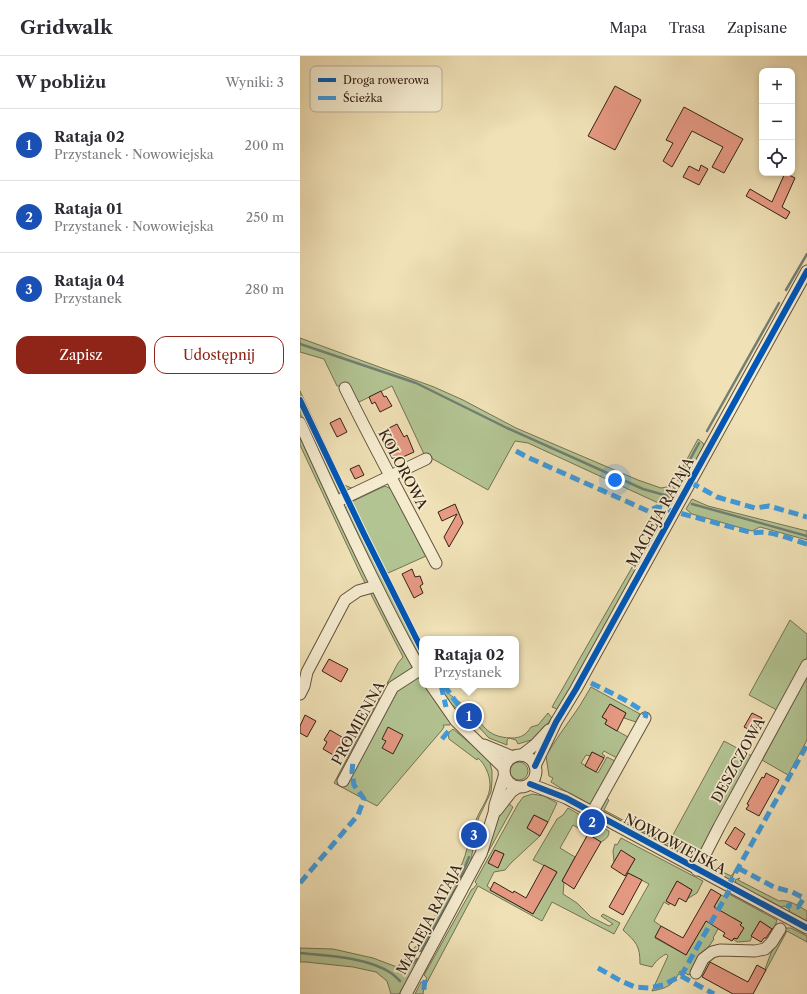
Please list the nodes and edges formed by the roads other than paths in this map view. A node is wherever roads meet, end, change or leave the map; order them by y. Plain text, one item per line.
1 (807, 271) edge
2 (345, 388) dead end
3 (300, 423) edge
4 (426, 459) dead end
5 (390, 477) junction
6 (336, 502) junction
7 (436, 563) dead end
8 (376, 586) junction
9 (807, 665) edge
10 (419, 667) edge
11 (419, 671) edge
12 (433, 688) edge
13 (300, 694) edge
14 (645, 718) dead end
15 (556, 722) junction
16 (475, 740) junction
17 (517, 756) junction
18 (536, 769) junction
19 (504, 772) junction
20 (343, 781) dead end
21 (530, 784) junction
22 (518, 787) junction
23 (566, 798) junction
24 (494, 813) junction
25 (592, 813) junction
26 (697, 870) junction
27 (807, 928) edge
28 (780, 929) dead end
29 (696, 973) dead end
30 (406, 994) edge

1 - 15 street, MACIEJA RATAJA
2 - 5 street, KOLOROWA
3 - 6 street
4 - 5 street
5 - 6 street
5 - 7 street, KOLOROWA
6 - 8 street
8 - 10 street
8 - 13 street
9 - 26 street, DESZCZOWA
11 - 20 street, PROMIENNA
12 - 16 street
14 - 25 street
15 - 17 street, MACIEJA RATAJA
15 - 18 street, MACIEJA RATAJA
16 - 17 street
16 - 19 street
17 - 18 street
17 - 19 street
18 - 21 street
18 - 23 street, NOWOWIEJSKA
19 - 22 street
19 - 24 street, MACIEJA RATAJA
21 - 22 street
21 - 23 street, NOWOWIEJSKA
22 - 24 street, MACIEJA RATAJA
23 - 25 street, NOWOWIEJSKA
24 - 30 street, MACIEJA RATAJA
25 - 26 street, NOWOWIEJSKA
26 - 27 street, NOWOWIEJSKA
28 - 29 street

